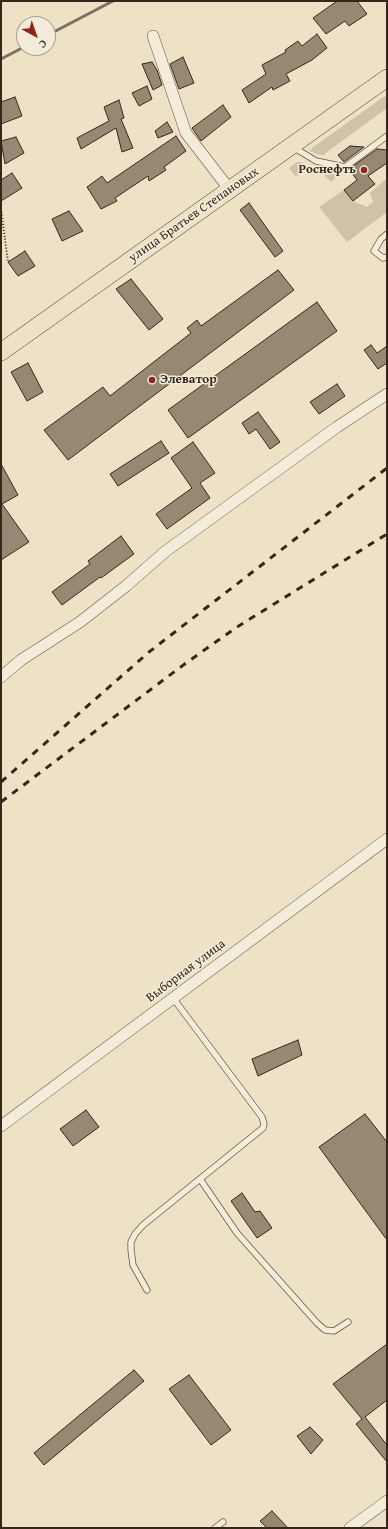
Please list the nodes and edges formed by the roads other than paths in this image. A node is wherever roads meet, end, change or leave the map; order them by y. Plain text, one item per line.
1 (153, 36) dead end
2 (387, 78) edge
3 (387, 136) edge
4 (290, 146) junction
5 (230, 190) junction
6 (387, 234) edge
7 (387, 257) edge
8 (1, 352) edge
9 (387, 394) edge
10 (1, 677) edge
11 (387, 839) edge
12 (173, 998) junction
13 (1, 1126) edge
14 (200, 1179) junction
15 (147, 1290) dead end
16 (348, 1322) dead end
17 (387, 1501) edge
18 (223, 1522) dead end
19 (215, 1528) edge
20 (350, 1528) edge

1 - 5 street
2 - 4 main road, улица Братьев Степановых
3 - 4 lane
4 - 5 main road, улица Братьев Степановых
5 - 8 main road, улица Братьев Степановых
6 - 7 lane
9 - 10 street
11 - 12 street, Выборная улица
12 - 13 street, Выборная улица
12 - 14 lane
14 - 15 lane
14 - 16 lane
17 - 20 street
18 - 19 lane

